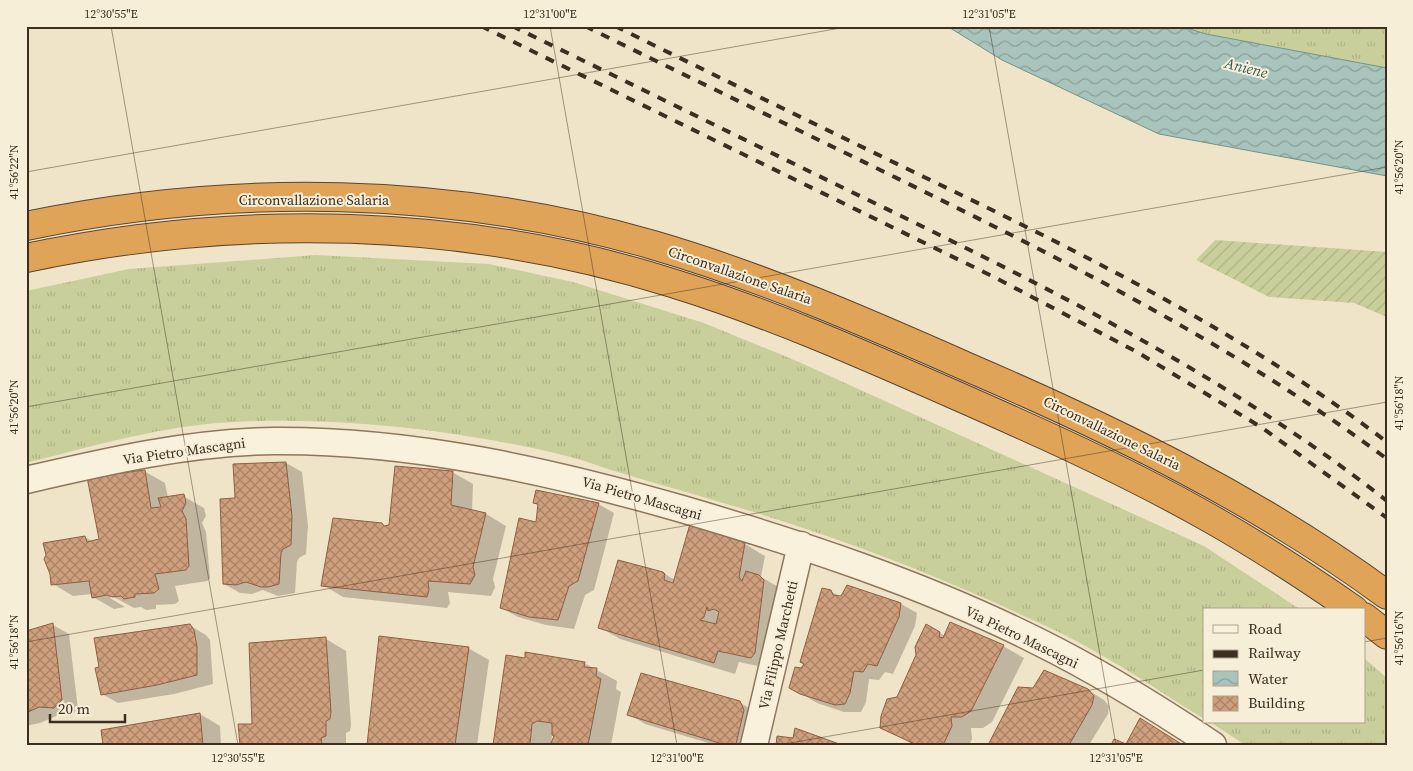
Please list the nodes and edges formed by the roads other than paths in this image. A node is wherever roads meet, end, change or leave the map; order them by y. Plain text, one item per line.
1 (26, 226) edge
2 (26, 258) edge
3 (26, 480) edge
4 (801, 545) junction
5 (1387, 595) edge
6 (1351, 608) edge
7 (1366, 619) edge
8 (1387, 635) edge
9 (754, 745) edge
10 (1213, 745) edge

1 - 5 highway, Circonvallazione Salaria
2 - 6 highway, Circonvallazione Salaria
3 - 4 street, Via Pietro Mascagni
4 - 9 street, Via Filippo Marchetti
4 - 10 street, Via Pietro Mascagni
7 - 8 highway

